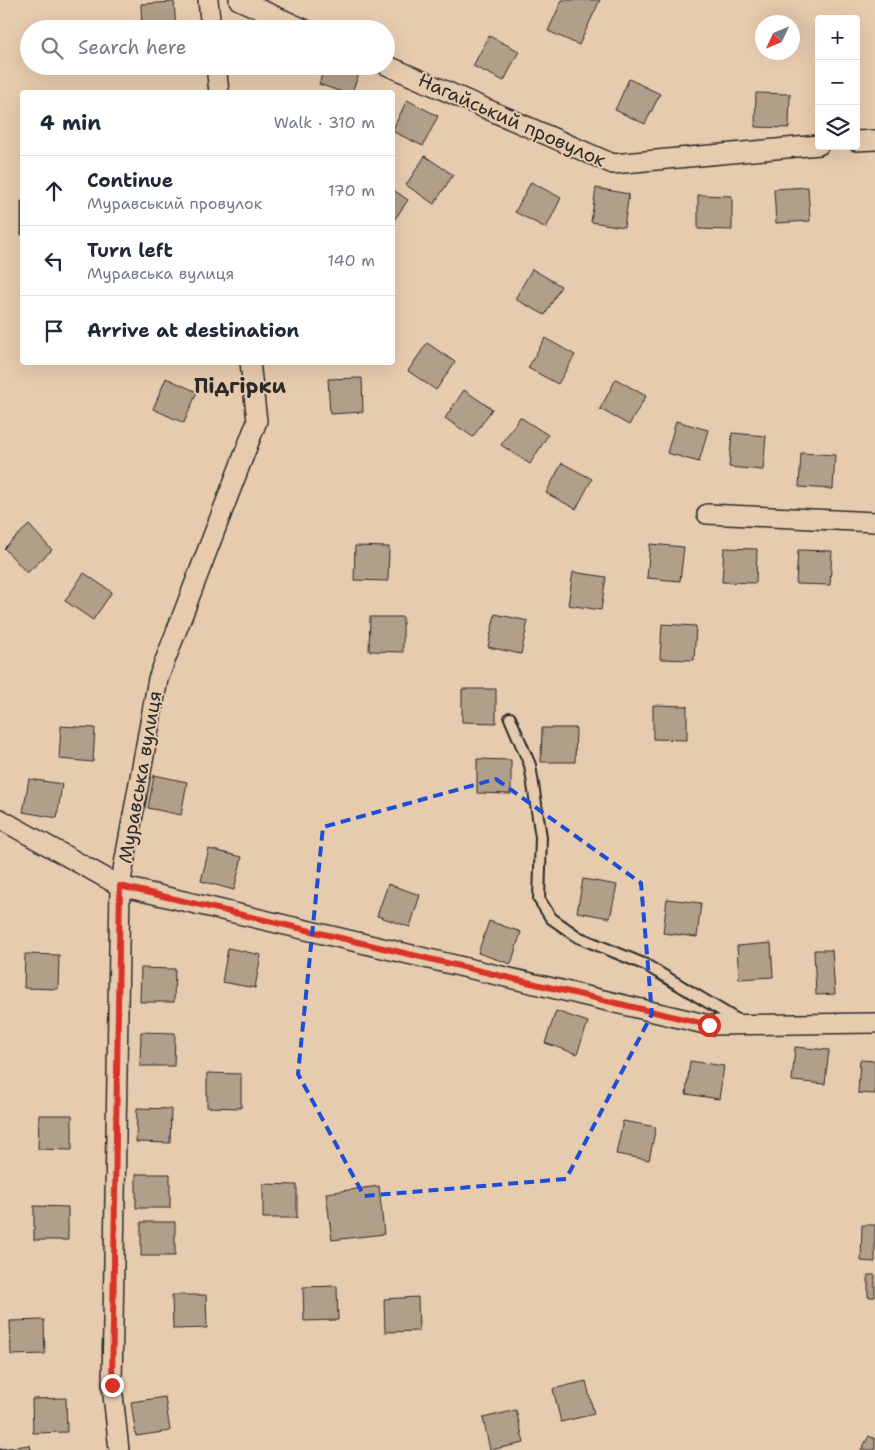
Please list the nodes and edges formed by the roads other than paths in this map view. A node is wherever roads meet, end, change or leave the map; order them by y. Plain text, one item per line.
1 (208, 0) edge
2 (239, 0) edge
3 (210, 20) edge
4 (284, 20) edge
5 (395, 69) edge
6 (217, 75) edge
7 (219, 90) edge
8 (875, 140) edge
9 (860, 142) edge
10 (815, 145) edge
11 (250, 365) edge
12 (707, 514) dead end
13 (875, 522) edge
14 (510, 718) dead end
15 (0, 819) edge
16 (120, 886) junction
17 (875, 1022) edge
18 (744, 1024) junction
19 (119, 1450) edge

1 - 3 street
2 - 4 street
5 - 10 street, Нагайський провулок
6 - 7 street
8 - 9 street
11 - 16 street, Муравська вулиця
12 - 13 street
14 - 18 lane
15 - 16 street
16 - 18 street
16 - 19 street, Муравська вулиця
17 - 18 street

